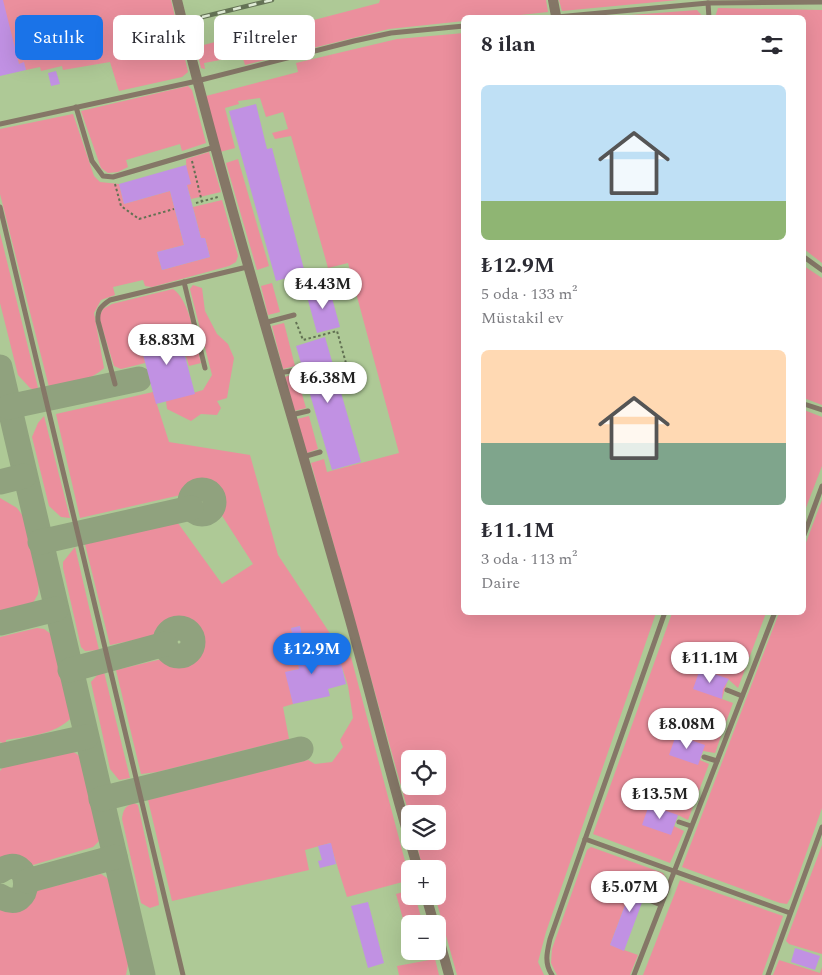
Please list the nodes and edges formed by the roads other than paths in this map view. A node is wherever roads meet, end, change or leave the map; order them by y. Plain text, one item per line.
1 (177, 0) edge
2 (553, 0) edge
3 (822, 2) edge
4 (708, 3) junction
5 (553, 15) edge
6 (575, 15) edge
7 (709, 15) edge
8 (461, 26) edge
9 (197, 81) junction
10 (76, 107) junction
11 (0, 124) edge
12 (215, 147) junction
13 (0, 207) edge
14 (806, 258) edge
15 (248, 267) junction
16 (822, 270) edge
17 (184, 282) junction
18 (294, 315) road end
19 (264, 323) junction
20 (205, 368) dead end
21 (296, 370) dead end
22 (278, 374) junction
23 (115, 384) dead end
24 (806, 405) edge
25 (822, 410) edge
26 (308, 411) dead end
27 (290, 415) junction
28 (320, 452) dead end
29 (303, 458) junction
30 (822, 486) edge
31 (806, 530) edge
32 (664, 615) edge
33 (774, 615) edge
34 (727, 690) dead end
35 (742, 696) junction
36 (704, 757) dead end
37 (717, 761) junction
38 (679, 822) dead end
39 (691, 826) junction
40 (822, 827) edge
41 (585, 839) junction
42 (415, 860) edge
43 (674, 871) junction
44 (649, 900) dead end
45 (661, 905) junction
46 (790, 913) junction
47 (445, 960) edge
48 (183, 975) edge
49 (449, 975) edge
50 (552, 975) edge
51 (634, 975) edge
52 (768, 975) edge

1 - 9 street
2 - 5 street
3 - 4 lane
4 - 6 lane
4 - 7 lane
8 - 9 lane
9 - 10 lane
9 - 12 street
10 - 11 lane
10 - 12 lane
12 - 15 street
13 - 48 lane
14 - 16 lane
15 - 17 lane
15 - 19 street
17 - 20 lane
17 - 23 lane
18 - 19 lane
19 - 22 street
21 - 22 lane
22 - 27 street
24 - 25 lane
26 - 27 lane
27 - 29 street
28 - 29 lane
29 - 42 street
30 - 31 lane
32 - 41 lane
33 - 35 lane
34 - 35 lane
35 - 37 lane
36 - 37 lane
37 - 39 lane
38 - 39 lane
39 - 43 lane
40 - 46 lane
41 - 43 lane
41 - 50 lane
43 - 45 lane
43 - 46 lane
44 - 45 lane
45 - 51 lane
46 - 52 lane
47 - 49 street

